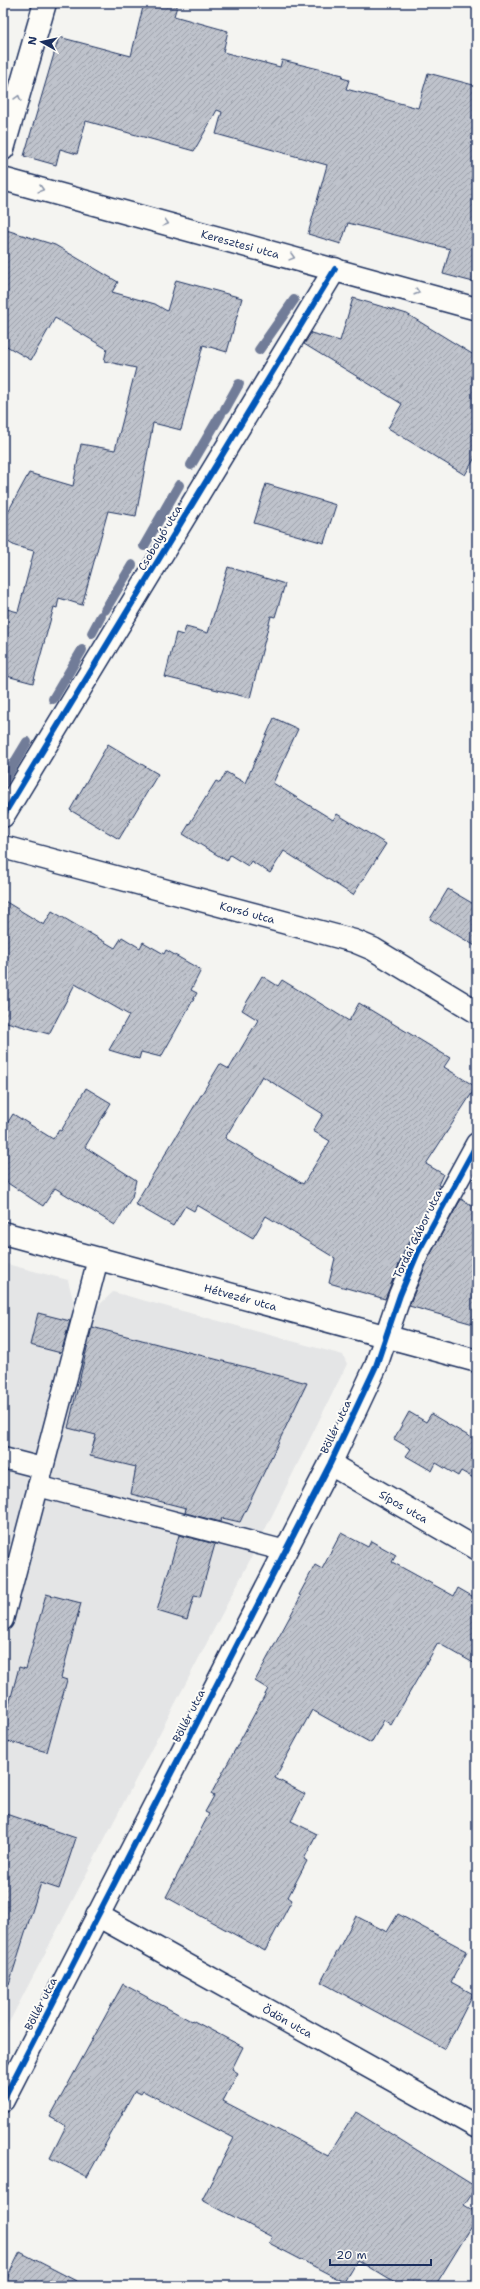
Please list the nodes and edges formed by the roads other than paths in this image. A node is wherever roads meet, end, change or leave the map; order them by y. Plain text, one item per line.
1 (45, 3) edge
2 (3, 149) edge
3 (3, 179) edge
4 (335, 269) junction
5 (477, 309) edge
6 (3, 816) edge
7 (3, 847) edge
8 (477, 1012) edge
9 (477, 1144) edge
10 (3, 1233) edge
11 (98, 1259) junction
12 (386, 1337) junction
13 (477, 1361) edge
14 (3, 1458) edge
15 (330, 1464) junction
16 (40, 1477) junction
17 (477, 1549) edge
18 (286, 1551) junction
19 (3, 1620) edge
20 (97, 1915) junction
21 (3, 2100) edge
22 (477, 2127) edge

2 -> 1 street
3 -> 4 street, Keresztesi utca
4 -> 5 street, Keresztesi utca
4 - 6 street, Csobolyó utca
7 - 8 street, Korsó utca
9 - 12 street, Tordai Gábor utca
10 - 11 street, Hétvezér utca
11 - 12 street, Hétvezér utca
11 - 16 lane
12 - 13 street, Hétvezér utca
12 - 15 street, Böllér utca
14 - 16 lane
15 - 17 street, Sípos utca
15 - 18 street, Böllér utca
16 - 18 lane
16 - 19 lane
18 - 20 street, Böllér utca
20 - 21 street, Böllér utca
20 - 22 street, Ödön utca

